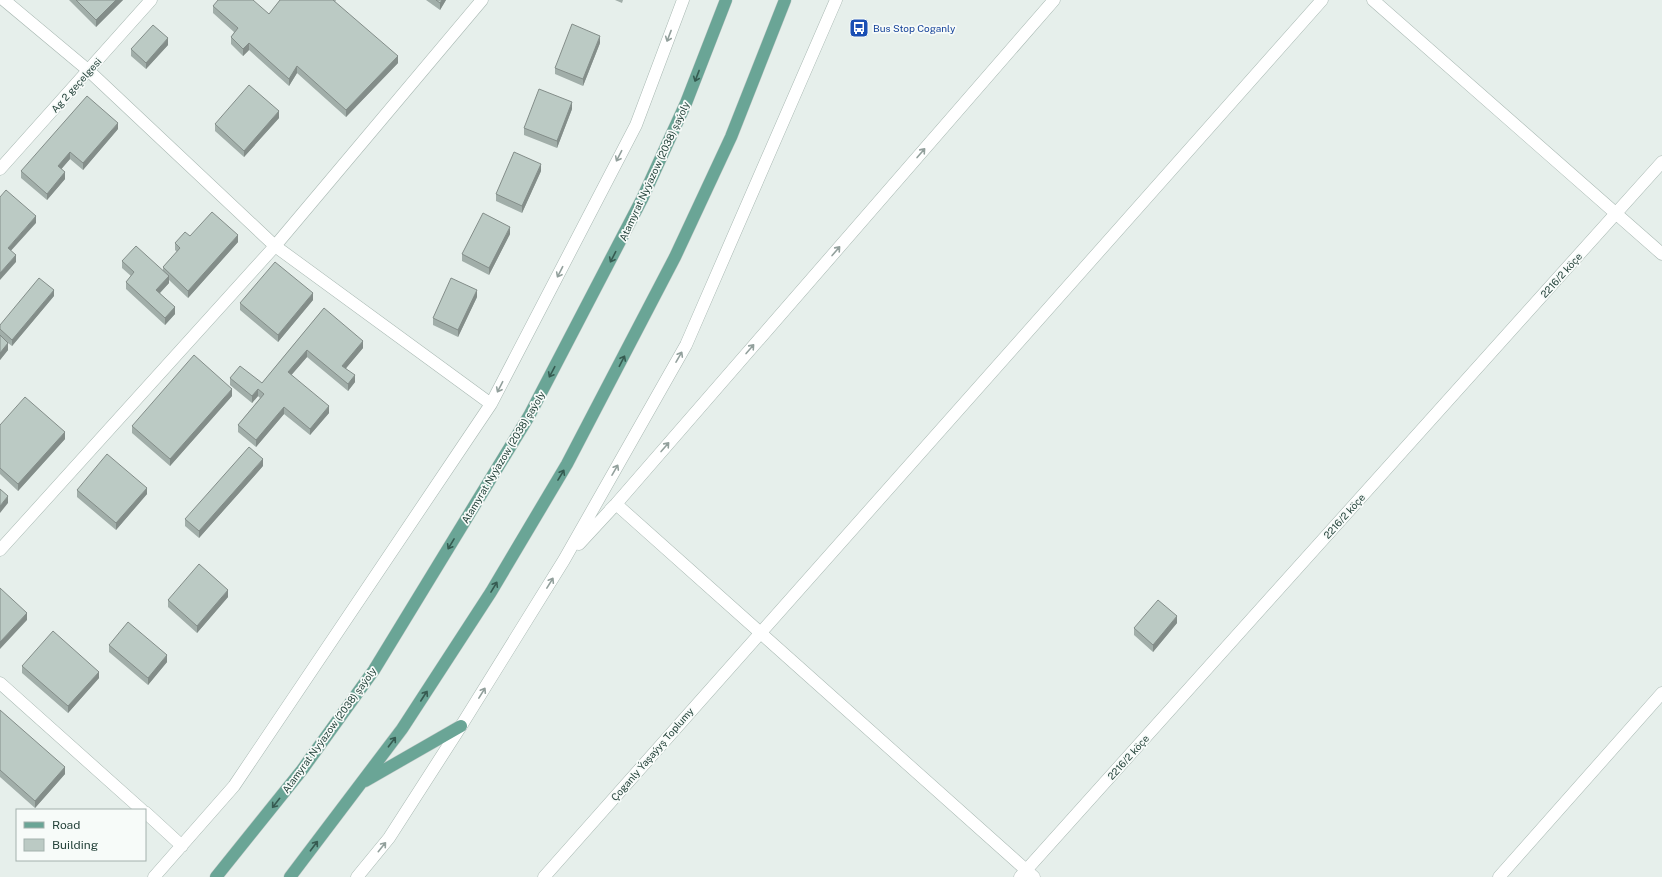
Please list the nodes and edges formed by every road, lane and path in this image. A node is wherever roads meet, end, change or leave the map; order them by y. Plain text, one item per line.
1 (4, 0) edge
2 (151, 0) edge
3 (482, 0) edge
4 (683, 0) edge
5 (726, 0) edge
6 (785, 0) edge
7 (836, 0) edge
8 (1054, 0) edge
9 (1322, 0) edge
10 (1373, 0) edge
11 (89, 70) junction
12 (1662, 162) edge
13 (0, 170) edge
14 (1616, 213) junction
15 (275, 246) junction
16 (1662, 254) edge
17 (491, 404) junction
18 (616, 504) junction
19 (571, 547) junction
20 (0, 550) edge
21 (564, 560) junction
22 (760, 632) junction
23 (0, 683) edge
24 (1662, 693) edge
25 (461, 726) junction
26 (360, 784) junction
27 (141, 809) edge
28 (146, 813) edge
29 (182, 846) junction
30 (1027, 875) edge
31 (154, 877) edge
32 (216, 877) edge
33 (290, 877) edge
34 (357, 877) edge
35 (544, 877) edge
36 (1498, 877) edge

1 - 11 street
2 - 11 street, Ag 2 geçelgesi
3 - 15 street
4 -> 17 street
5 -> 32 main road, Atamyrat Nyýazow (2038) şaýoly
26 -> 6 main road
19 -> 7 street
18 -> 8 street
9 - 22 street, Çoganly Ýaşaýyş Toplumy
10 - 14 street
11 - 13 street, Ag 2 geçelgesi
11 - 15 street
12 - 14 street, 2216/2 köçe
14 - 16 street
14 - 30 street, 2216/2 köçe
15 - 17 street
15 - 20 street
17 - 29 street
18 - 19 street
18 - 21 street
18 - 22 street
19 - 21 street
25 -> 21 street
22 - 30 street
22 - 35 street, Çoganly Ýaşaýyş Toplumy
23 - 27 street
24 - 36 street
25 - 26 main road
34 -> 25 street
33 -> 26 main road
28 - 29 street
29 - 31 street

